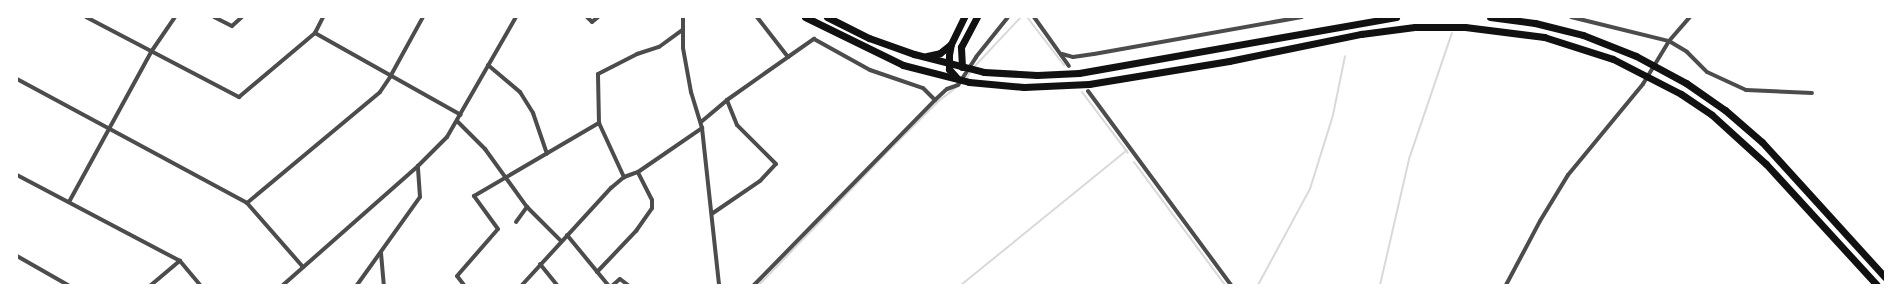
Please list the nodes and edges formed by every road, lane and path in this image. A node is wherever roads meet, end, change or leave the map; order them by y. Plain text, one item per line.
1 (86, 17) edge
2 (175, 17) edge
3 (214, 17) edge
4 (242, 17) edge
5 (324, 17) edge
6 (423, 17) edge
7 (587, 17) edge
8 (598, 17) edge
9 (683, 17) edge
10 (757, 17) edge
11 (805, 17) edge
12 (827, 17) edge
13 (964, 17) edge
14 (977, 17) edge
15 (1008, 17) edge
16 (1034, 17) edge
17 (1302, 17) edge
18 (1396, 17) edge
19 (1490, 17) edge
20 (1571, 17) edge
21 (1690, 17) edge
22 (514, 18) edge
23 (682, 30) junction
24 (314, 33) junction
25 (1669, 41) junction
26 (951, 44) junction
27 (151, 52) junction
28 (1062, 54) junction
29 (923, 56) junction
30 (788, 57) junction
31 (948, 63) junction
32 (488, 65) junction
33 (1069, 66) dead end
34 (963, 68) junction
35 (390, 77) junction
36 (17, 79) edge
37 (959, 80) junction
38 (1088, 91) dead end
39 (1812, 93) dead end
40 (727, 100) junction
41 (935, 100) junction
42 (461, 115) junction
43 (457, 120) junction
44 (701, 122) junction
45 (599, 123) junction
46 (110, 127) junction
47 (702, 128) junction
48 (547, 154) junction
49 (418, 166) junction
50 (638, 172) junction
51 (17, 175) edge
52 (624, 177) junction
53 (505, 178) junction
54 (69, 202) junction
55 (247, 203) junction
56 (527, 207) junction
57 (713, 213) junction
58 (516, 222) dead end
59 (567, 235) junction
60 (561, 241) junction
61 (381, 253) junction
62 (17, 256) edge
63 (180, 261) junction
64 (540, 264) junction
65 (303, 267) junction
66 (597, 272) junction
67 (1885, 277) edge
68 (68, 285) edge
69 (150, 285) edge
70 (200, 285) edge
71 (283, 285) edge
72 (357, 285) edge
73 (384, 285) edge
74 (464, 285) edge
75 (522, 285) edge
76 (557, 285) edge
77 (608, 285) edge
78 (614, 285) edge
79 (628, 285) edge
80 (719, 285) edge
81 (754, 285) edge
82 (1231, 285) edge
83 (1506, 285) edge
84 (1877, 285) edge

1 - 27 street
2 - 27 street
3 - 4 street
5 - 24 street
6 - 35 street
7 - 8 street
9 - 23 street
10 - 30 street
11 - 37 highway
12 - 29 highway
13 - 26 highway
14 - 34 highway
15 - 41 street
16 - 28 street
17 - 28 street
18 - 34 highway
19 - 67 highway
20 - 25 street
21 - 25 street
22 - 32 street
23 - 44 street
23 - 45 street
24 - 27 street
24 - 35 street
25 - 39 street
25 - 83 street
26 - 29 highway
26 - 31 highway
27 - 46 street
28 - 33 street
29 - 31 highway
30 - 40 street
30 - 41 street
31 - 34 highway
31 - 37 highway
32 - 42 street
32 - 48 street
35 - 42 street
35 - 55 street
36 - 46 street
37 - 84 highway
38 - 82 street
40 - 44 street
40 - 57 street
41 - 81 street
42 - 43 street
43 - 49 street
43 - 53 street
44 - 47 street
45 - 48 street
45 - 52 street
46 - 54 street
46 - 55 street
47 - 50 street
47 - 57 street
48 - 53 street
49 - 61 street
49 - 65 street
50 - 52 street
50 - 66 street
51 - 54 street
52 - 59 street
53 - 56 street
53 - 74 street
54 - 63 street
55 - 65 street
56 - 58 street
56 - 60 street
57 - 80 street
59 - 60 street
59 - 66 street
60 - 64 street
61 - 72 street
61 - 73 street
62 - 68 street
63 - 69 street
63 - 70 street
64 - 75 street
64 - 76 street
65 - 71 street
66 - 77 street
78 - 79 street

